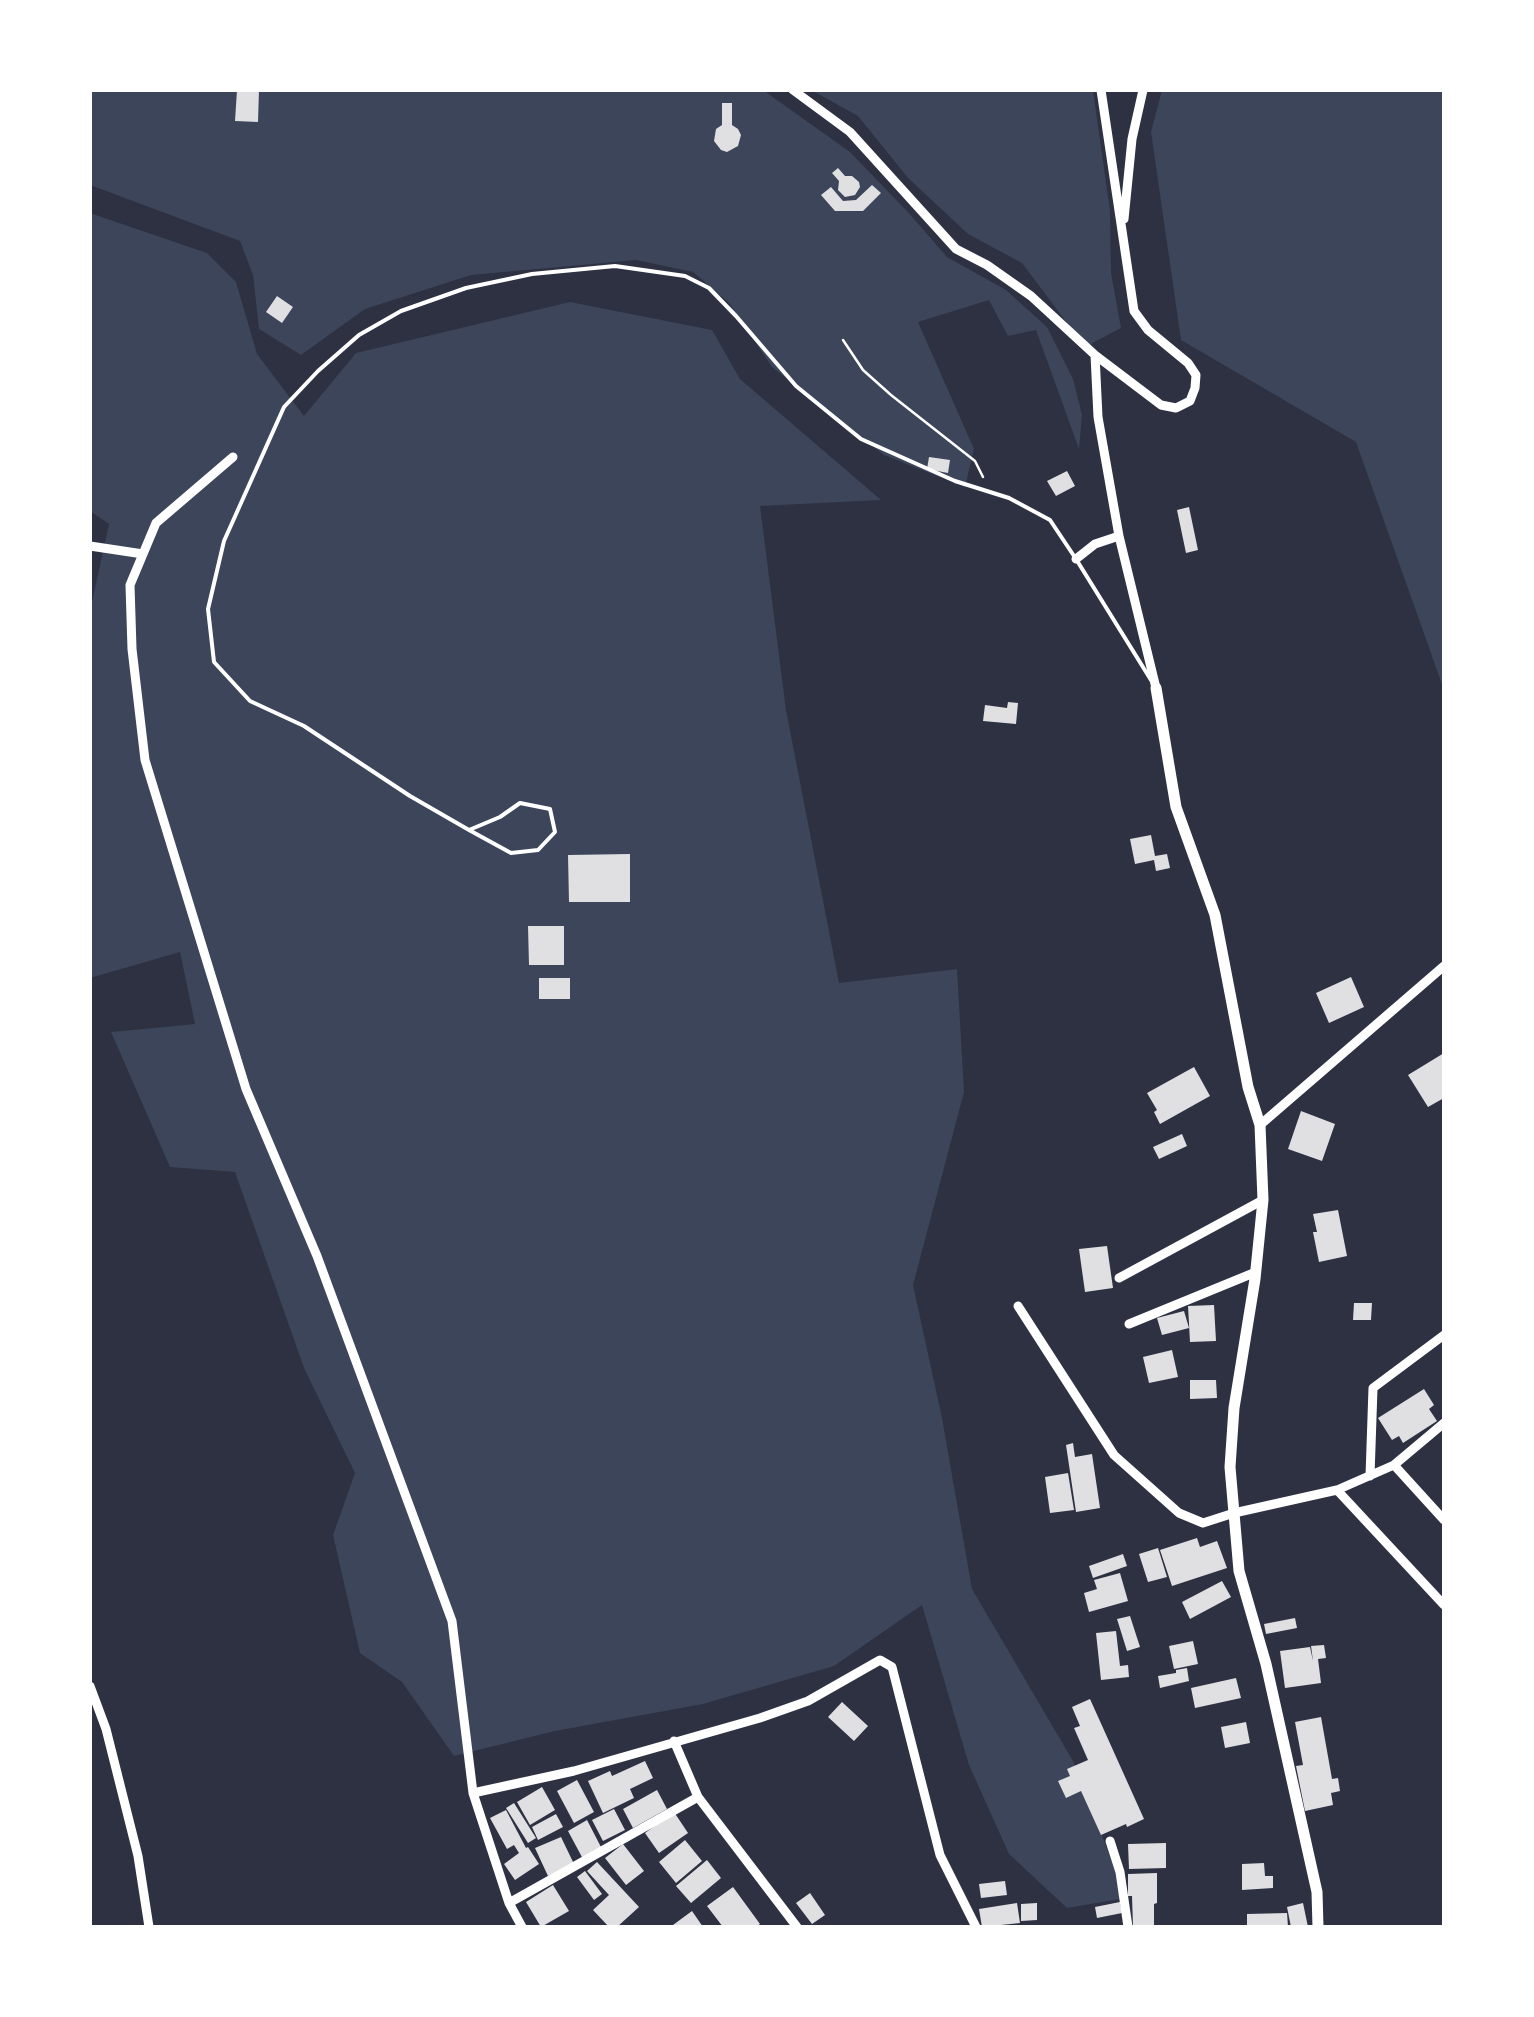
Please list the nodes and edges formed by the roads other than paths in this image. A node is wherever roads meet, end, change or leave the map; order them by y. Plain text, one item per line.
1 (793, 90) edge
2 (1101, 90) edge
3 (1143, 90) edge
4 (1122, 237) junction
5 (1095, 355) junction
6 (232, 457) dead end
7 (1119, 536) junction
8 (90, 546) edge
9 (143, 554) junction
10 (1076, 558) junction
11 (1156, 688) junction
12 (469, 830) junction
13 (1444, 966) edge
14 (1260, 1125) junction
15 (1263, 1200) junction
16 (1256, 1272) junction
17 (1120, 1278) dead end
18 (1018, 1306) dead end
19 (1129, 1324) dead end
20 (1444, 1335) edge
21 (1444, 1423) edge
22 (1394, 1465) junction
23 (1370, 1476) junction
24 (1337, 1490) junction
25 (1234, 1512) junction
26 (1444, 1520) edge
27 (1444, 1605) edge
28 (90, 1686) edge
29 (674, 1741) junction
30 (473, 1793) junction
31 (698, 1797) junction
32 (1110, 1841) dead end
33 (509, 1902) junction
34 (149, 1927) edge
35 (522, 1927) edge
36 (797, 1927) edge
37 (976, 1927) edge
38 (1128, 1927) edge
39 (1318, 1927) edge

1 - 5 street
2 - 4 street
3 - 4 street
4 - 5 street
5 - 7 street
6 - 9 street
7 - 10 street
7 - 11 street
8 - 9 street
9 - 30 street
10 - 11 lane
10 - 12 lane
11 - 14 street
12 - 12 lane
13 - 14 street
14 - 15 street
15 - 16 street
15 - 17 street
16 - 19 street
16 - 25 street
18 - 25 street
20 - 23 street
21 - 22 street
22 - 23 street
22 - 26 street
23 - 24 street
24 - 25 street
24 - 27 street
25 - 39 street
28 - 34 street
29 - 30 street
29 - 31 street
29 - 37 street
30 - 33 street
31 - 33 street
31 - 36 street
32 - 38 street
33 - 35 street

